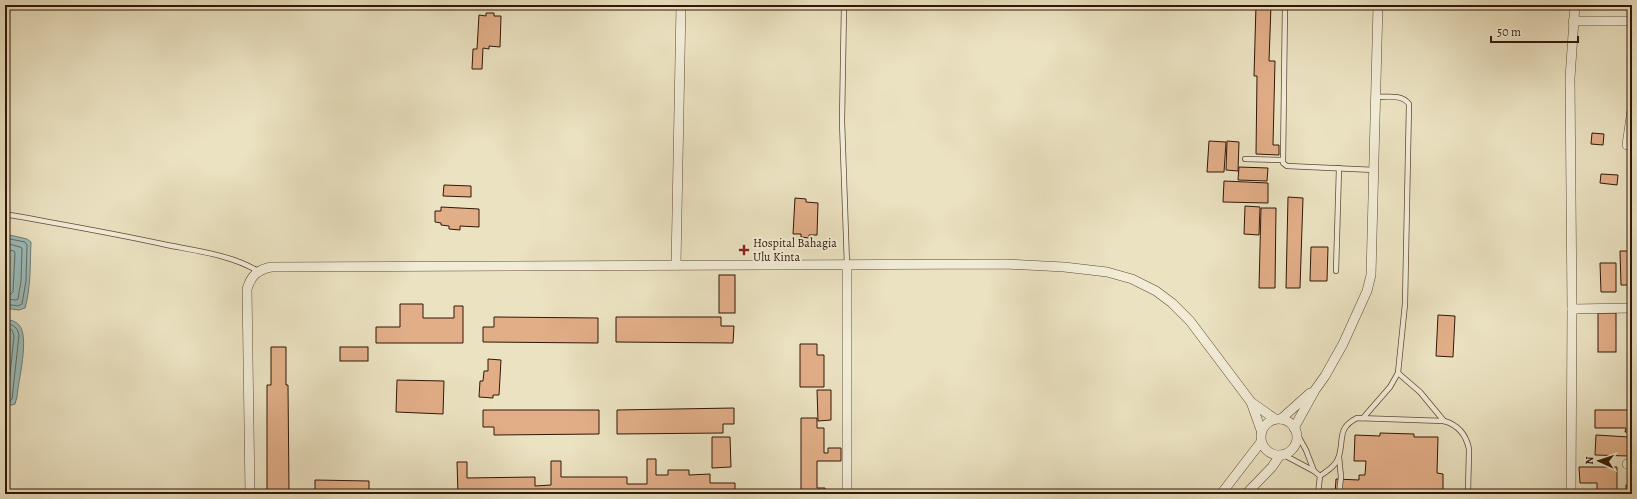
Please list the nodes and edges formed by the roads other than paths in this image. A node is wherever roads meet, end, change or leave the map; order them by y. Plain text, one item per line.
1 (681, 5) edge
2 (844, 5) edge
3 (1285, 5) edge
4 (1378, 5) edge
5 (1575, 5) edge
6 (1573, 21) junction
7 (1632, 21) edge
8 (1376, 97) junction
9 (1632, 110) edge
10 (1627, 145) dead end
11 (1245, 159) dead end
12 (1282, 160) junction
13 (1339, 168) junction
14 (1375, 170) junction
15 (5, 214) edge
16 (676, 265) junction
17 (847, 265) junction
18 (258, 271) junction
19 (1336, 271) dead end
20 (1632, 308) edge
21 (1572, 309) junction
22 (1398, 373) junction
23 (1315, 390) junction
24 (1251, 402) junction
25 (1363, 418) junction
26 (1278, 419) junction
27 (1444, 421) junction
28 (1262, 430) junction
29 (1295, 430) junction
30 (1261, 442) junction
31 (1281, 455) junction
32 (1339, 457) junction
33 (1314, 471) junction
34 (1320, 476) junction
35 (250, 494) edge
36 (847, 494) edge
37 (1222, 494) edge
38 (1246, 494) edge
39 (1318, 494) edge
40 (1339, 494) edge
41 (1468, 494) edge
42 (1571, 494) edge

1 - 16 street
2 - 17 lane
3 - 12 lane
4 - 8 street
5 - 6 street
6 - 7 street
6 - 21 street
8 - 14 street
8 - 22 lane
9 - 10 street
11 - 12 lane
12 - 13 lane
13 - 14 lane
13 - 19 lane
14 - 23 street
15 - 18 lane
16 - 17 street
16 - 18 street
17 - 24 street
17 - 36 street
18 - 35 street
20 - 21 street
21 - 42 street
22 - 25 lane
22 - 27 lane
23 - 26 street
23 - 29 street
24 - 26 street
24 - 28 street
25 - 27 lane
25 - 32 lane
26 - 28 street
26 - 29 street
27 - 41 lane
28 - 30 street
29 - 31 street
29 - 33 lane
30 - 31 street
30 - 37 street
31 - 33 lane
31 - 38 street
32 - 34 lane
32 - 40 lane
33 - 34 lane
34 - 39 lane

